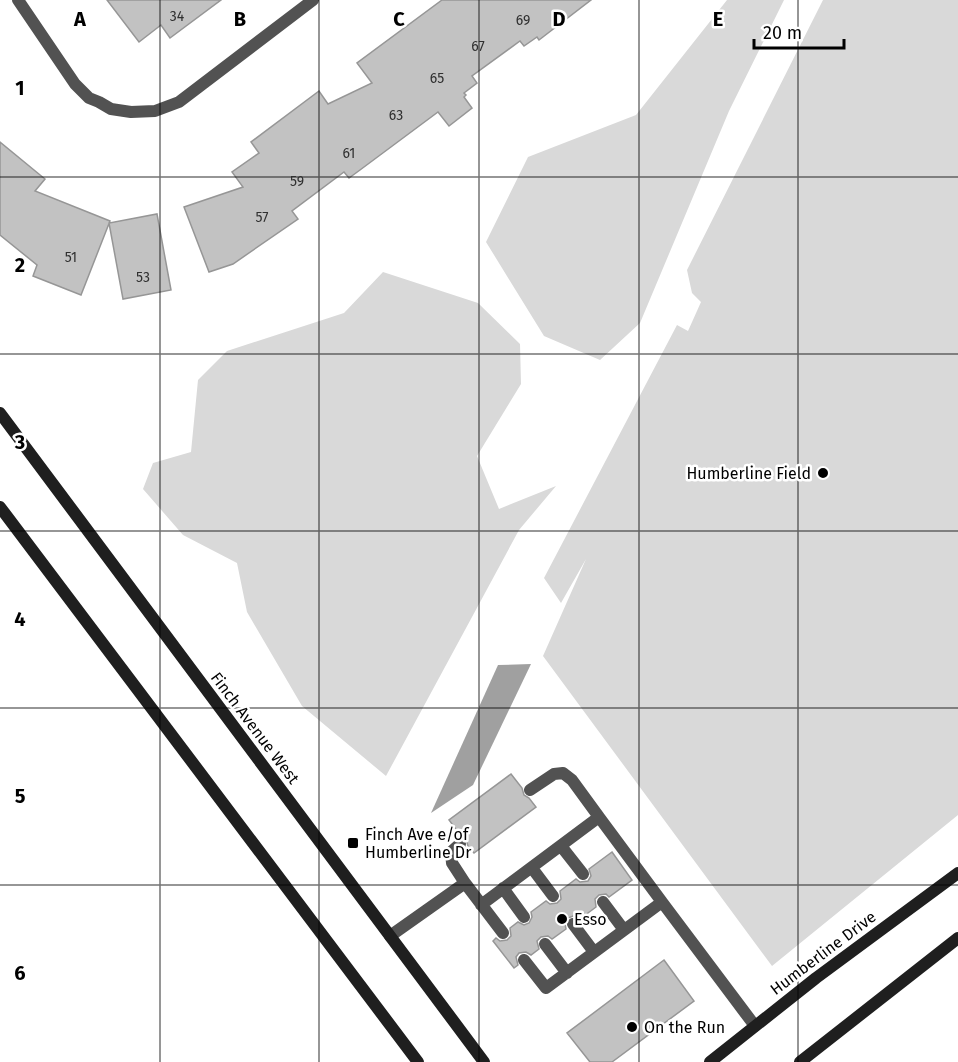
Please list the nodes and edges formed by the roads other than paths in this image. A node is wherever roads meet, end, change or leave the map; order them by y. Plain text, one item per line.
1 (18, 0) edge
2 (312, 0) edge
3 (0, 413) edge
4 (0, 507) edge
5 (530, 790) dead end
6 (599, 817) junction
7 (460, 844) dead end
8 (561, 846) junction
9 (532, 868) junction
10 (958, 873) edge
11 (583, 874) dead end
12 (465, 883) junction
13 (503, 888) junction
14 (553, 896) dead end
15 (603, 902) dead end
16 (663, 902) junction
17 (481, 905) junction
18 (524, 917) dead end
19 (573, 924) dead end
20 (624, 930) junction
21 (503, 933) dead end
22 (390, 936) junction
23 (958, 938) edge
24 (545, 944) dead end
25 (594, 952) junction
26 (524, 960) dead end
27 (567, 973) junction
28 (755, 1026) junction
29 (418, 1062) edge
30 (484, 1062) edge
31 (710, 1062) edge
32 (800, 1062) edge

1 - 2 street
3 - 22 main road, Finch Avenue West
4 - 29 main road
5 - 6 street
6 - 8 street
6 - 16 street
7 - 12 street
8 - 9 street
8 - 11 street
9 - 13 street
9 - 14 street
10 - 28 main road, Humberline Drive
12 - 17 street
12 - 22 street
13 - 17 street
13 - 18 street
15 - 20 street
16 - 20 street
16 - 28 street
17 - 21 street
19 - 25 street
20 - 25 street
22 - 30 main road, Finch Avenue West
23 - 32 main road
24 - 27 street
25 - 27 street
26 - 27 street
28 - 31 main road, Humberline Drive

